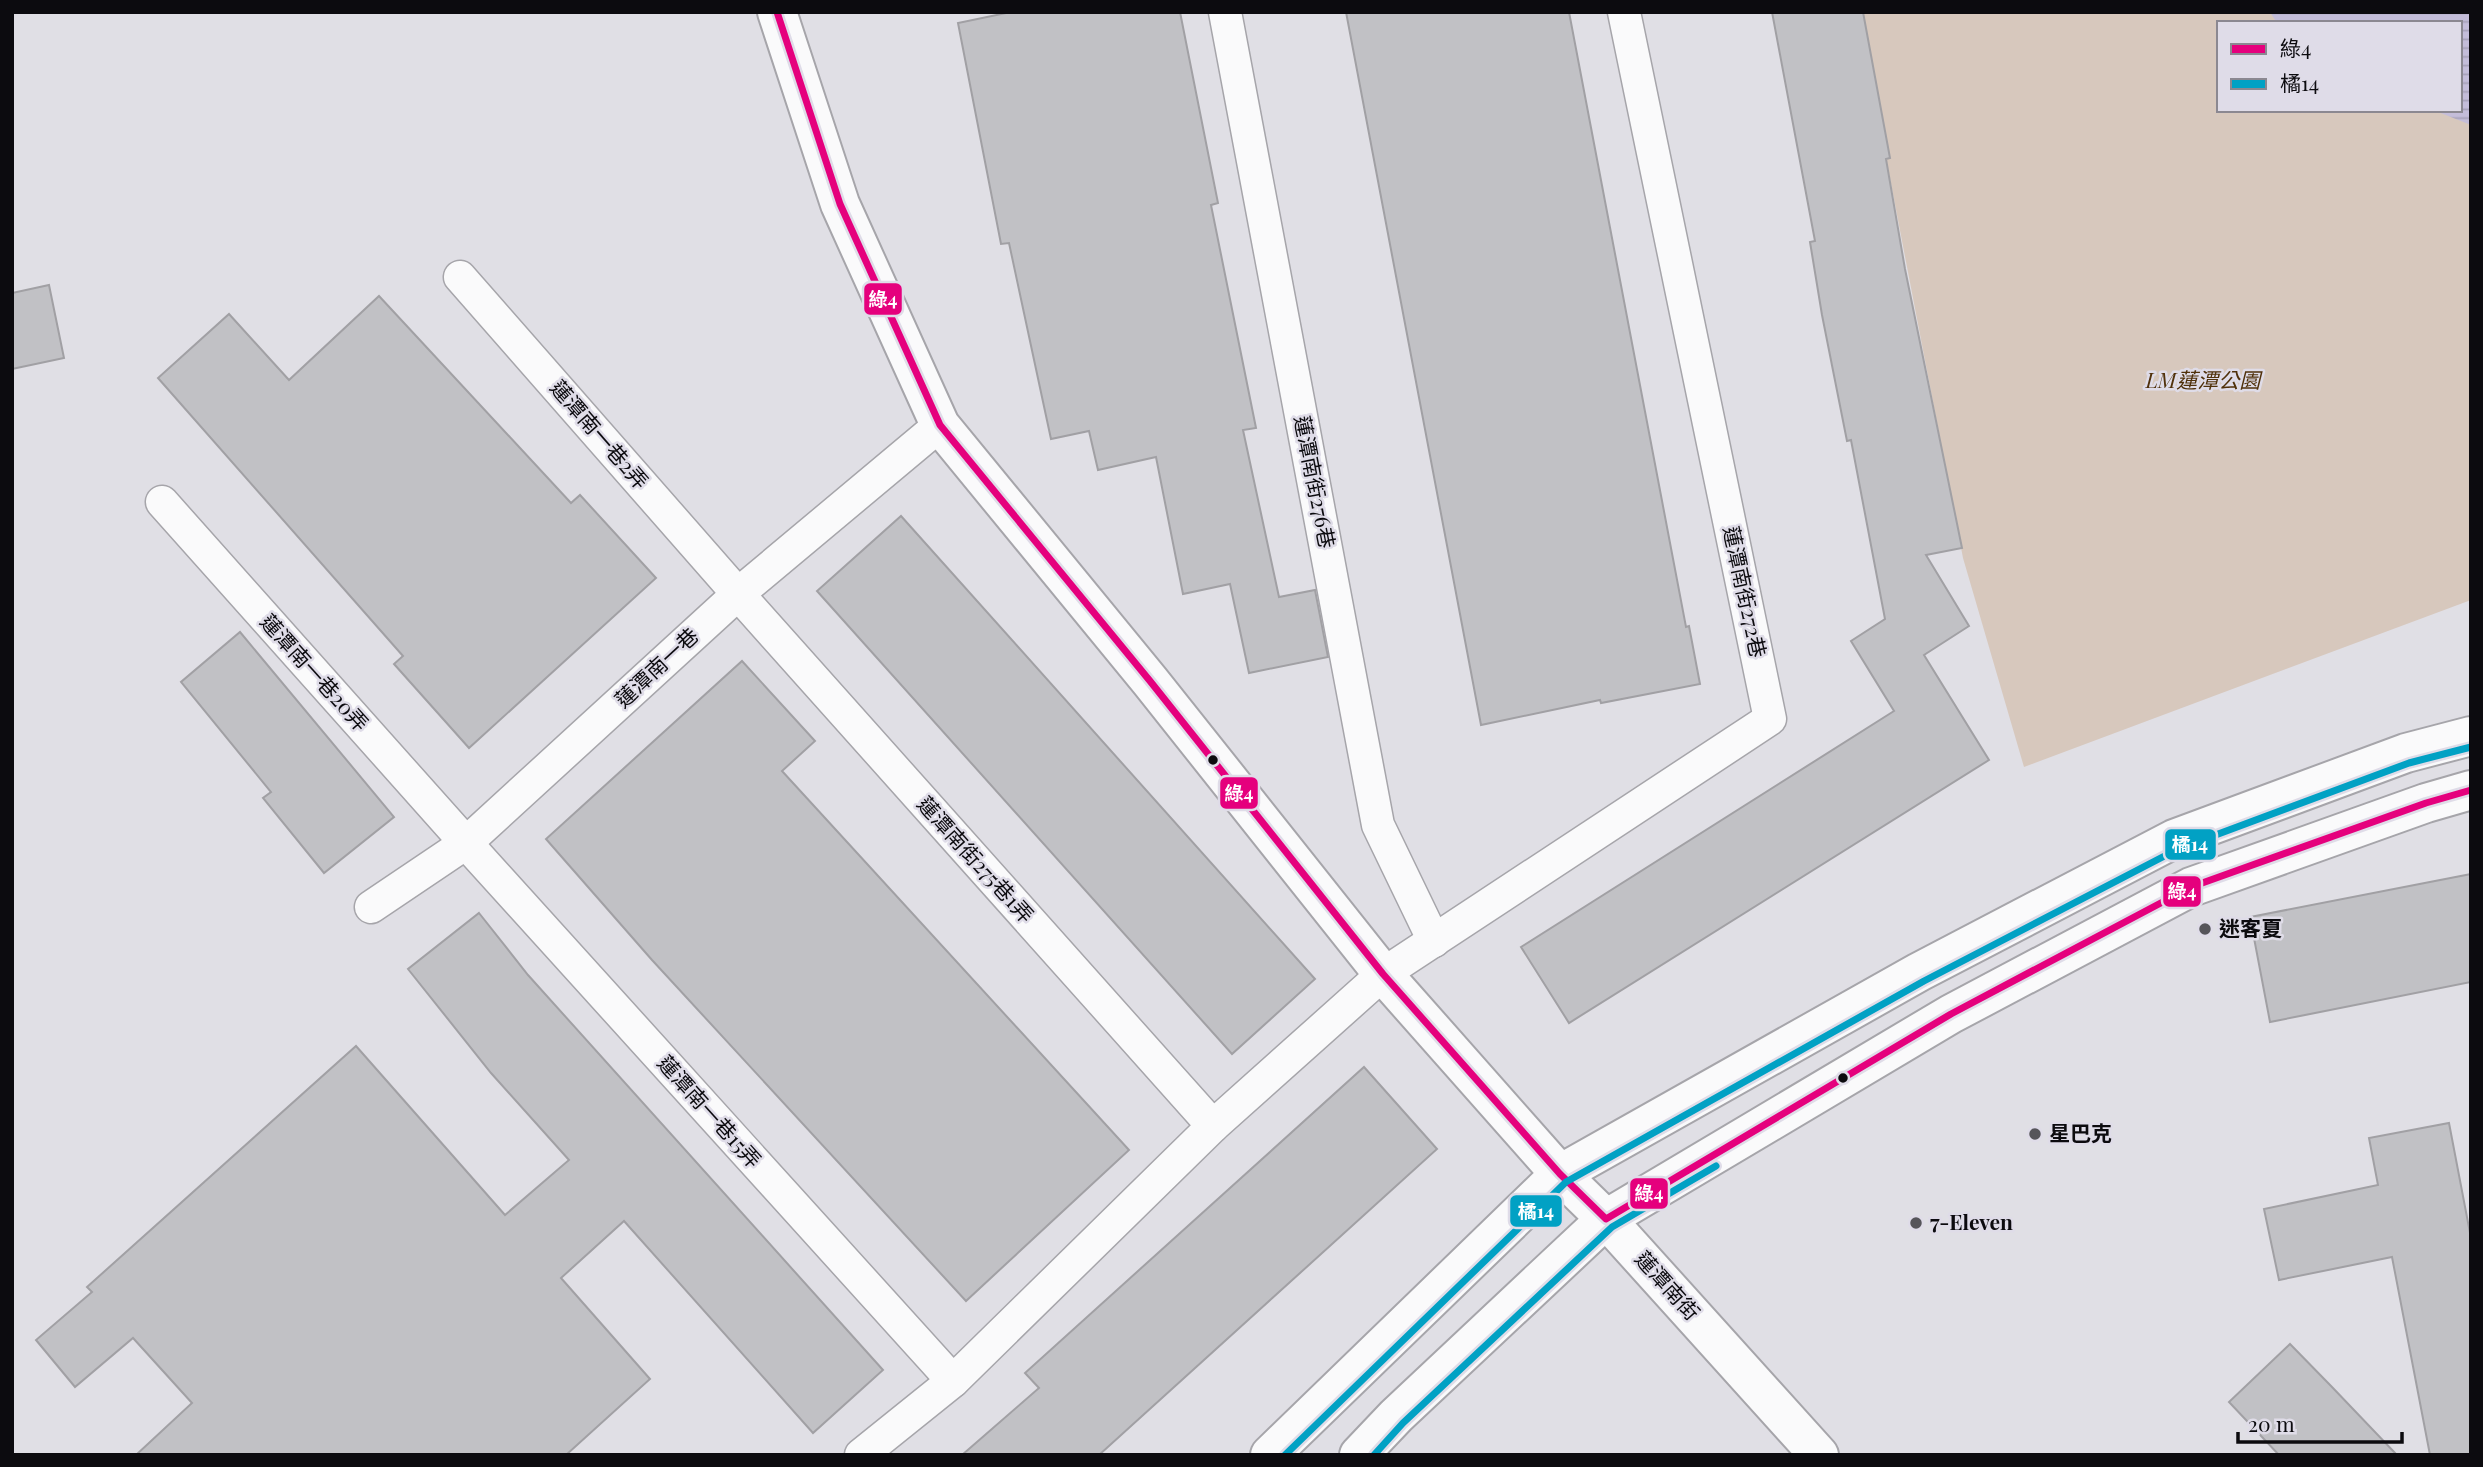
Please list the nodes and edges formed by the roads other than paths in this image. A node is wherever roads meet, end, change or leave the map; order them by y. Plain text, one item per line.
1 (777, 12) edge
2 (1225, 12) edge
3 (1624, 12) edge
4 (460, 277) dead end
5 (940, 425) junction
6 (162, 502) dead end
7 (738, 594) junction
8 (2471, 736) edge
9 (2471, 790) edge
10 (466, 843) junction
11 (371, 907) dead end
12 (1434, 941) junction
13 (1383, 974) junction
14 (1213, 1126) junction
15 (1560, 1174) junction
16 (1606, 1219) junction
17 (953, 1381) junction
18 (861, 1455) edge
19 (1270, 1455) edge
20 (1359, 1455) edge
21 (1819, 1455) edge

1 - 5 street, 蓮潭南街
2 - 12 lane, 蓮潭南街276巷
3 - 12 lane, 蓮潭南街272巷
4 - 7 lane, 蓮潭南一巷2弄
5 - 7 lane, 蓮潭南一巷
5 - 13 street, 蓮潭南街
6 - 10 lane, 蓮潭南一巷20弄
7 - 10 lane, 蓮潭南一巷
7 - 14 lane, 蓮潭南街275巷1弄
8 - 15 street
9 - 16 street
10 - 11 lane, 蓮潭南一巷
10 - 17 lane, 蓮潭南一巷15弄
12 - 13 lane, 蓮潭南街272巷
13 - 14 lane, 蓮潭南街272巷
13 - 15 street, 蓮潭南街
14 - 17 lane, 蓮潭南街272巷
15 - 16 street, 蓮潭南街
15 - 19 street
16 - 20 street
16 - 21 street, 蓮潭南街
17 - 18 lane, 蓮潭南街272巷

